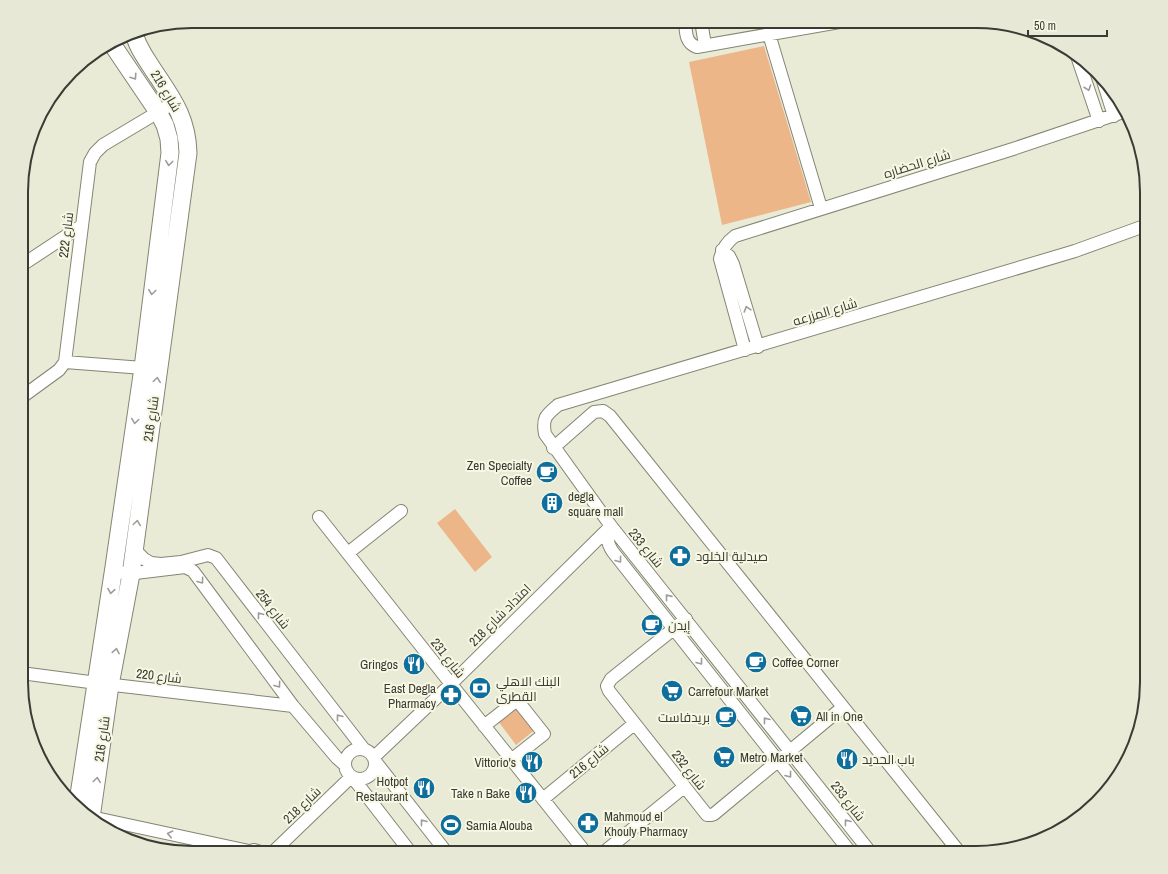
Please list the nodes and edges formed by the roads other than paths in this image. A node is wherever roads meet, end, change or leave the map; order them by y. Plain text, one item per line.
1 (685, 28) edge
2 (701, 28) edge
3 (804, 28) edge
4 (769, 34) junction
5 (136, 38) edge
6 (705, 45) junction
7 (114, 48) edge
8 (1080, 66) edge
9 (175, 102) junction
10 (158, 112) junction
11 (1120, 114) edge
12 (1099, 121) junction
13 (822, 208) junction
14 (81, 226) junction
15 (1140, 228) edge
16 (722, 250) junction
17 (28, 261) edge
18 (758, 347) junction
19 (745, 350) junction
20 (64, 362) junction
21 (143, 368) junction
22 (28, 392) edge
23 (554, 448) junction
24 (401, 511) dead end
25 (319, 517) dead end
26 (611, 526) junction
27 (134, 549) junction
28 (348, 552) junction
29 (114, 567) junction
30 (130, 574) junction
31 (686, 619) junction
32 (674, 629) junction
33 (28, 673) edge
34 (103, 684) junction
35 (451, 684) junction
36 (293, 706) junction
37 (843, 707) junction
38 (634, 724) junction
39 (484, 726) junction
40 (363, 748) junction
41 (790, 751) junction
42 (375, 759) junction
43 (511, 760) junction
44 (778, 761) junction
45 (344, 765) junction
46 (352, 777) junction
47 (684, 787) junction
48 (543, 799) junction
49 (79, 800) edge
50 (92, 812) edge
51 (106, 821) edge
52 (857, 836) junction
53 (219, 846) edge
54 (279, 846) edge
55 (406, 846) edge
56 (442, 846) edge
57 (580, 846) edge
58 (612, 846) edge
59 (840, 846) edge
60 (848, 846) edge
61 (865, 846) edge
62 (954, 846) edge

1 - 6 street
2 - 6 street
3 - 4 street
4 - 6 street
4 - 13 street
5 - 9 main road, شارع 216
7 -> 10 main road, شارع 216
8 -> 12 street
9 - 10 street, شارع 222
27 -> 9 main road, شارع 216
10 - 14 street, شارع 222
10 -> 21 main road, شارع 216
11 - 12 street, شارع الحضاره
12 - 13 street, شارع الحضاره
13 - 16 street, شارع الحضاره
14 - 17 street
14 - 20 street, شارع 222
15 - 18 street, شارع المزرعه
18 -> 16 street
16 - 19 street
18 - 19 street, شارع المزرعه
19 - 23 street, شارع المزرعه
20 - 21 street
20 - 22 street
21 -> 29 main road, شارع 216
23 - 26 street, شارع المزرعه
23 - 37 street
24 - 28 street
25 - 28 street, شارع 231
31 -> 26 street, شارع 233
26 -> 32 street, شارع 233
26 - 35 street, امتداد شارع 218
27 - 30 main road, شارع 216
40 -> 27 street, شارع 254
28 - 35 street, شارع 231
29 - 30 street
29 -> 34 main road, شارع 216
34 -> 30 main road, شارع 216
30 -> 36 street
31 - 32 street, شارع 232
41 -> 31 street, شارع 233
32 - 38 street, شارع 232
32 -> 44 street, شارع 233
33 - 34 street, شارع 220
34 - 36 street, شارع 220
34 - 49 main road, شارع 216
50 -> 34 main road, شارع 216
35 - 39 street, شارع 231
35 - 42 street, امتداد شارع 218
36 - 45 street
37 - 41 street, شارع 232
37 - 62 street
38 - 47 street, شارع 232
38 - 48 street, شارع 216
39 - 43 street, شارع 231
39 - 43 street
40 - 42 street
40 - 45 street
41 - 44 street, شارع 232
52 -> 41 street, شارع 233
42 - 46 street
56 -> 42 street
43 - 48 street, شارع 231
44 - 47 street, شارع 232
44 -> 59 street, شارع 233
45 - 46 street
46 - 54 street, شارع 218
46 - 55 street
47 - 58 street
48 - 57 street, شارع 231
53 -> 51 street
52 - 60 street
52 - 61 street, شارع 233

